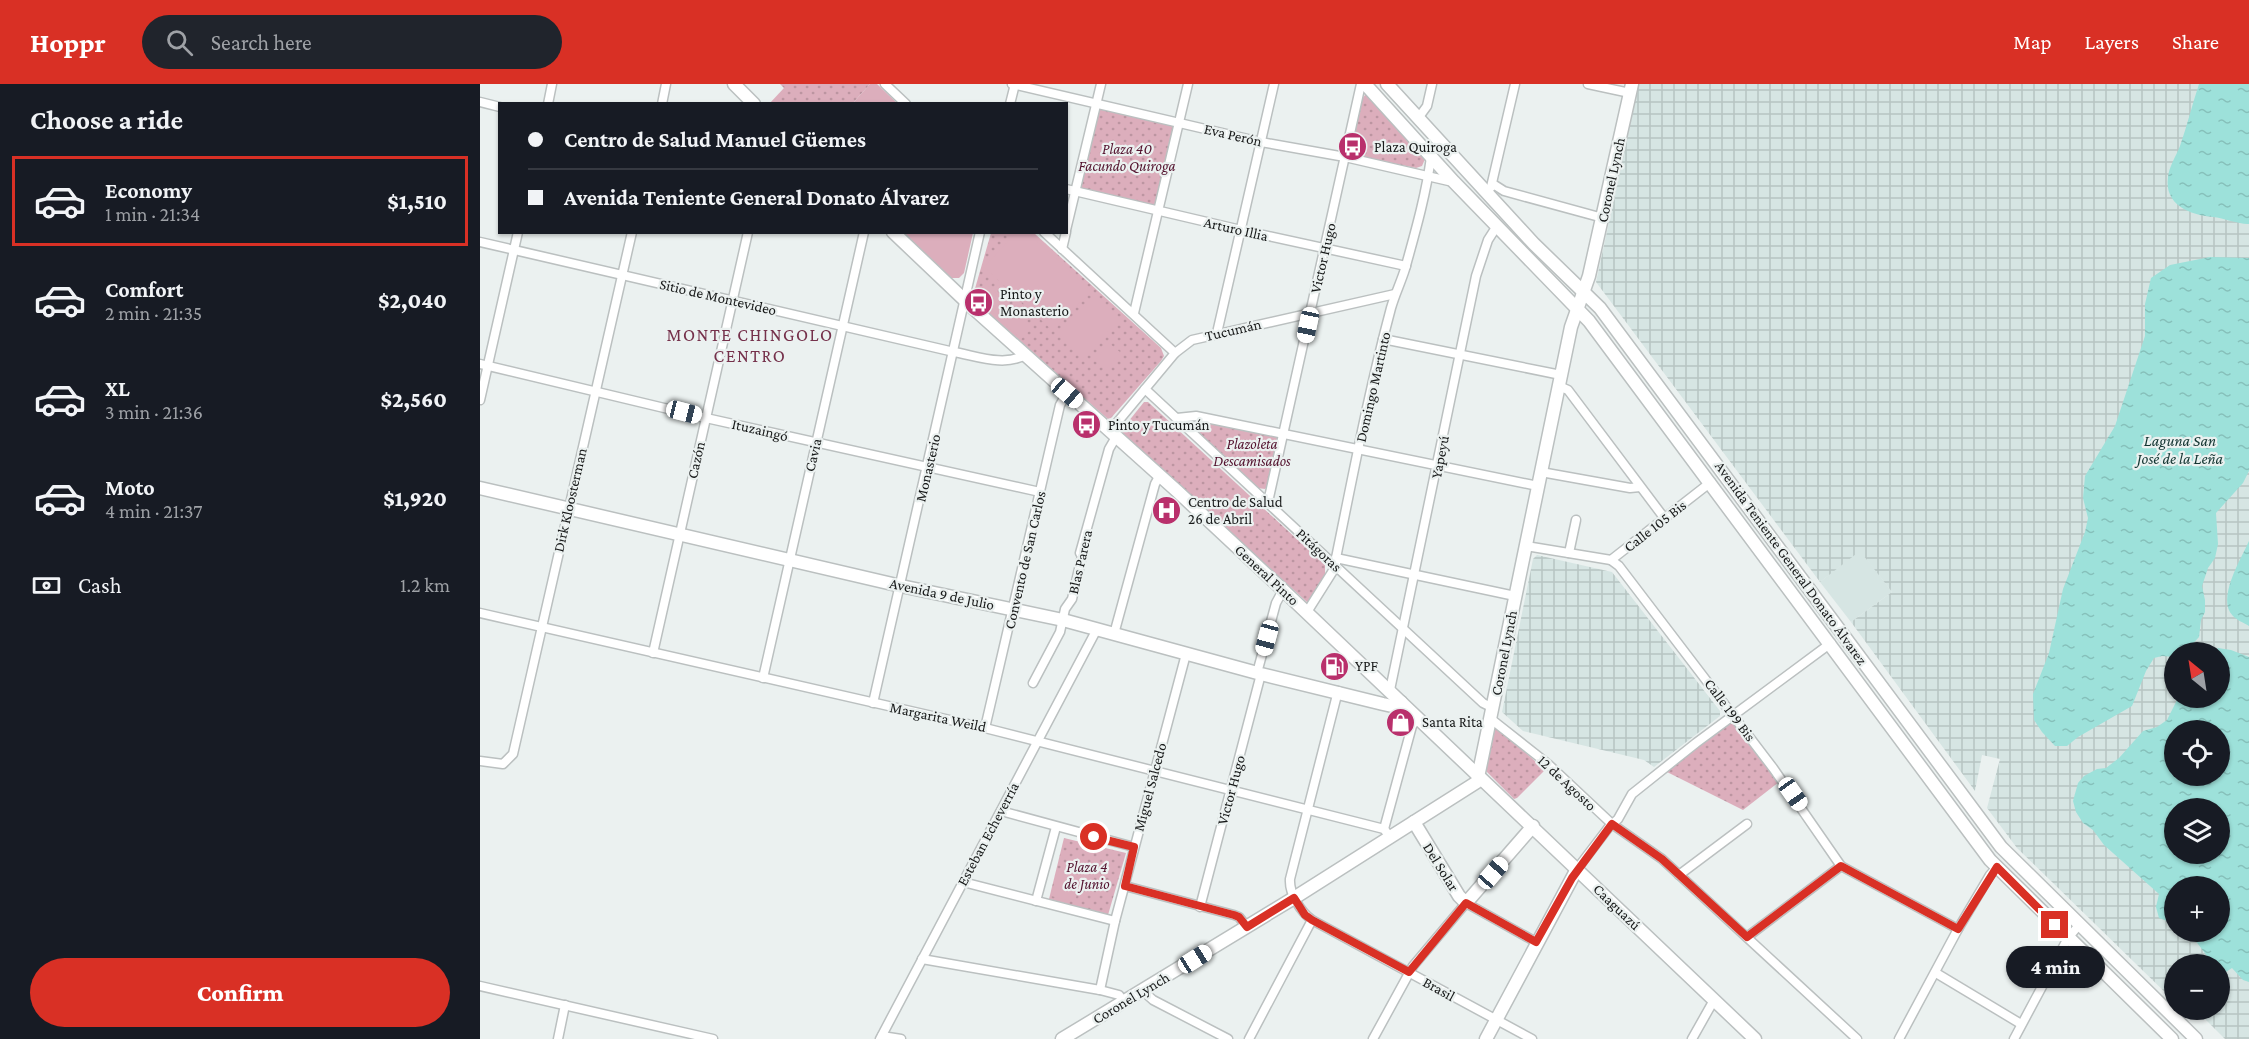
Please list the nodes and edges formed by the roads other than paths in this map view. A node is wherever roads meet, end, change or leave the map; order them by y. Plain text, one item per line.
1 (552, 84) edge
2 (666, 84) edge
3 (734, 84) edge
4 (885, 84) edge
5 (898, 84) edge
6 (1014, 84) edge
7 (1101, 84) edge
8 (1188, 84) edge
9 (1274, 84) edge
10 (1363, 84) edge
11 (1387, 84) edge
12 (1432, 84) edge
13 (1515, 84) edge
14 (1588, 84) edge
15 (1631, 88) edge
16 (896, 94) junction
17 (480, 102) edge
18 (548, 102) edge
19 (662, 102) edge
20 (752, 102) edge
21 (904, 102) edge
22 (1010, 102) edge
23 (1096, 104) junction
24 (498, 106) edge
25 (1419, 117) junction
26 (1180, 123) junction
27 (1262, 142) junction
28 (1346, 157) junction
29 (1431, 158) junction
30 (1428, 178) junction
31 (1454, 182) junction
32 (1068, 189) edge
33 (1076, 191) junction
34 (1495, 192) junction
35 (1159, 210) junction
36 (1603, 218) junction
37 (1068, 223) edge
38 (1497, 226) junction
39 (1241, 230) junction
40 (518, 234) edge
41 (632, 234) edge
42 (748, 234) edge
43 (864, 234) edge
44 (894, 234) edge
45 (980, 234) edge
46 (1046, 234) edge
47 (1065, 234) edge
48 (480, 242) edge
49 (1062, 249) junction
50 (1324, 249) junction
51 (514, 250) junction
52 (1406, 266) junction
53 (622, 275) junction
54 (1584, 292) junction
55 (1395, 294) junction
56 (733, 300) junction
57 (966, 301) junction
58 (1578, 309) junction
59 (1134, 313) junction
60 (1310, 313) junction
61 (844, 325) junction
62 (1217, 333) junction
63 (1383, 339) junction
64 (954, 352) junction
65 (1175, 353) junction
66 (1460, 354) junction
67 (1025, 355) junction
68 (484, 365) edge
69 (1560, 381) junction
70 (1145, 389) junction
71 (595, 391) junction
72 (1067, 393) junction
73 (480, 400) edge
74 (706, 418) junction
75 (1177, 418) junction
76 (1284, 433) junction
77 (1113, 434) junction
78 (816, 442) junction
79 (1359, 448) junction
80 (1438, 466) junction
81 (928, 467) junction
82 (1541, 472) junction
83 (1160, 475) junction
84 (1711, 482) junction
85 (1538, 486) junction
86 (1640, 487) junction
87 (480, 488) edge
88 (1040, 492) junction
89 (1268, 502) junction
90 (568, 510) junction
91 (1665, 519) junction
92 (1576, 520) dead end
93 (679, 535) junction
94 (1526, 546) junction
95 (1569, 554) junction
96 (790, 560) junction
97 (1611, 560) junction
98 (1336, 562) junction
99 (1415, 574) junction
100 (901, 586) junction
101 (1283, 590) junction
102 (1515, 597) junction
103 (1014, 610) junction
104 (1307, 612) junction
105 (480, 613) edge
106 (1063, 620) junction
107 (541, 627) junction
108 (1403, 628) junction
109 (1096, 629) junction
110 (1114, 634) junction
111 (1831, 643) junction
112 (653, 653) junction
113 (1186, 654) junction
114 (1259, 673) junction
115 (763, 678) junction
116 (1033, 683) dead end
117 (1390, 690) junction
118 (1338, 691) junction
119 (1401, 702) junction
120 (873, 703) junction
121 (1492, 714) junction
122 (1734, 715) junction
123 (1418, 717) junction
124 (985, 728) junction
125 (1037, 740) junction
126 (480, 761) edge
127 (1155, 770) junction
128 (1480, 775) junction
129 (1231, 790) junction
130 (1309, 810) junction
131 (1001, 811) junction
132 (1414, 822) junction
133 (1612, 824) junction
134 (1747, 824) dead end
135 (1533, 826) junction
136 (1056, 827) junction
137 (1387, 833) junction
138 (1134, 847) junction
139 (1841, 866) junction
140 (1997, 867) junction
141 (1577, 869) junction
142 (1679, 874) junction
143 (963, 882) junction
144 (1125, 886) junction
145 (1294, 898) junction
146 (1036, 901) junction
147 (1466, 903) junction
148 (1200, 907) junction
149 (1312, 920) junction
150 (1115, 921) junction
151 (2080, 924) junction
152 (1247, 927) junction
153 (1958, 929) junction
154 (1747, 937) junction
155 (2068, 938) junction
156 (1536, 942) junction
157 (922, 959) junction
158 (1409, 972) junction
159 (1936, 973) junction
160 (480, 986) edge
161 (1100, 990) junction
162 (1143, 991) junction
163 (1714, 1000) junction
164 (1124, 1002) junction
165 (565, 1005) junction
166 (1496, 1020) junction
167 (2021, 1024) junction
168 (1076, 1036) edge
169 (881, 1038) edge
170 (558, 1039) edge
171 (713, 1039) edge
172 (901, 1039) edge
173 (1062, 1039) edge
174 (1228, 1039) edge
175 (1249, 1039) edge
176 (1373, 1039) edge
177 (1486, 1039) edge
178 (1532, 1039) edge
179 (1692, 1039) edge
180 (1755, 1039) edge
181 (1857, 1039) edge
182 (1899, 1039) edge
183 (2014, 1039) edge
184 (2172, 1039) edge
185 (2196, 1039) edge

1 - 18 street
2 - 19 street
3 - 20 main road
4 - 16 street
5 - 16 street
6 - 22 street
6 - 23 street, Eva Perón
7 - 23 street
8 - 26 street
9 - 27 street
10 - 28 street, Victor Hugo
10 - 29 main road, Avenida Teniente General Donato Álvarez
11 - 25 main road, Avenida Teniente General Donato Álvarez
12 - 25 street
13 - 34 street
14 - 15 street
15 - 36 main road, Coronel Lynch
16 - 21 street
17 - 24 street
23 - 26 street, Eva Perón
23 - 33 street
25 - 34 main road, Avenida Teniente General Donato Álvarez
26 - 27 street, Eva Perón
26 - 35 street
27 - 28 street, Eva Perón
27 - 39 street
28 - 30 street, Eva Perón
28 - 50 street, Victor Hugo
29 - 30 street, Domingo Martinto
29 - 31 main road, Avenida Teniente General Donato Álvarez
30 - 31 street, Eva Perón
30 - 52 street, Domingo Martinto
31 - 38 main road, Avenida Teniente General Donato Álvarez
32 - 33 street, Arturo Illia
33 - 35 street, Arturo Illia
33 - 37 street
34 - 36 street
34 - 54 main road, Avenida Teniente General Donato Álvarez
35 - 39 street, Arturo Illia
35 - 59 street
36 - 54 main road, Coronel Lynch
38 - 58 main road, Avenida Teniente General Donato Álvarez
38 - 66 street, Yapeyú
39 - 50 street, Arturo Illia
39 - 62 street
40 - 51 street
41 - 53 street, Dirk Kloosterman
42 - 56 street, Cazón
43 - 61 street, Cavia
44 - 57 main road, General Pinto
45 - 57 street, Monasterio
46 - 49 street
47 - 49 street
48 - 51 street, Sitio de Montevideo
49 - 59 street
50 - 52 street, Arturo Illia
50 - 60 street, Victor Hugo
51 - 53 street, Sitio de Montevideo
51 - 68 street
52 - 55 street, Domingo Martinto
53 - 56 street, Sitio de Montevideo
53 - 71 street, Dirk Kloosterman
54 - 58 main road, Coronel Lynch
54 - 151 main road, Avenida Teniente General Donato Álvarez
55 - 60 street, Tucumán
55 - 63 street, Domingo Martinto
56 - 61 street, Sitio de Montevideo
56 - 74 street, Cazón
57 - 64 street, Monasterio
57 - 67 main road, General Pinto
58 - 69 main road, Coronel Lynch
58 - 84 main road, Avenida Teniente General Donato Álvarez
59 - 65 street
60 - 62 street, Tucumán
60 - 76 street, Victor Hugo
61 - 64 street, Sitio de Montevideo
61 - 78 street, Cavia
62 - 65 street, Tucumán
63 - 66 street
63 - 79 street, Domingo Martinto
64 - 67 street, Sitio de Montevideo
64 - 81 street, Monasterio
65 - 70 street, Tucumán
66 - 69 street
66 - 80 street, Yapeyú
67 - 72 main road, General Pinto
68 - 71 street, Ituzaingó
68 - 73 street
69 - 82 main road, Coronel Lynch
69 - 86 street
70 - 75 street, Pitágoras
70 - 77 street, Tucumán
71 - 74 street, Ituzaingó
71 - 90 street, Dirk Kloosterman
72 - 77 main road, General Pinto
72 - 88 street, Convento de San Carlos
74 - 78 street, Ituzaingó
74 - 93 street, Cazón
75 - 76 street
75 - 89 street, Pitágoras
76 - 79 street
76 - 89 street, Victor Hugo
77 - 83 main road, General Pinto
77 - 106 street, Blas Parera
78 - 81 street, Ituzaingó
78 - 96 street, Cavia
79 - 80 street
79 - 98 street, Domingo Martinto
80 - 85 street
80 - 99 street, Yapeyú
81 - 88 street, Ituzaingó
81 - 100 street, Monasterio
82 - 85 main road, Coronel Lynch
82 - 86 street
83 - 101 main road, General Pinto
83 - 110 street
84 - 91 street, Calle 105 Bis
84 - 111 main road, Avenida Teniente General Donato Álvarez
85 - 94 main road, Coronel Lynch
86 - 91 street
87 - 90 main road, Avenida 9 de Julio
88 - 103 street, Convento de San Carlos
89 - 98 street, Pitágoras
90 - 93 main road, Avenida 9 de Julio
90 - 107 street, Dirk Kloosterman
91 - 97 street, Calle 105 Bis
92 - 95 street
93 - 96 main road, Avenida 9 de Julio
93 - 112 street, Cazón
94 - 95 street, Calle 105 Bis
94 - 102 main road, Coronel Lynch
95 - 97 street, Calle 105 Bis
96 - 100 main road, Avenida 9 de Julio
96 - 115 street, Cavia
97 - 122 street, Calle 199 Bis
98 - 99 street
98 - 104 street, Domingo Martinto
98 - 108 street, Pitágoras
99 - 102 street
99 - 108 street, Yapeyú
100 - 103 main road, Avenida 9 de Julio
100 - 120 street, Monasterio
101 - 104 main road, General Pinto
101 - 114 street, Victor Hugo
102 - 121 main road, Coronel Lynch
103 - 106 main road, Avenida 9 de Julio
103 - 124 street, Convento de San Carlos
104 - 117 main road, General Pinto
105 - 107 street, Margarita Weild
106 - 109 main road, Avenida 9 de Julio
106 - 116 street, Blas Parera
107 - 112 street, Margarita Weild
107 - 126 street, Dirk Kloosterman
108 - 117 street, Yapeyú
108 - 121 street, Pitágoras
109 - 110 main road, Avenida 9 de Julio
109 - 125 street, Esteban Echeverría
110 - 113 main road, Avenida 9 de Julio
111 - 122 street
111 - 140 main road, Avenida Teniente General Donato Álvarez
112 - 115 street, Margarita Weild
113 - 114 main road, Avenida 9 de Julio
113 - 127 street, Miguel Salcedo
114 - 118 main road, Avenida 9 de Julio
114 - 129 street, Victor Hugo
115 - 120 street, Margarita Weild
117 - 119 main road, General Pinto
118 - 119 main road, Avenida 9 de Julio
118 - 130 street
119 - 123 main road, General Pinto
120 - 124 street, Margarita Weild
121 - 128 main road, Coronel Lynch
121 - 133 street, 12 de Agosto
122 - 133 street
122 - 139 street, Calle 199 Bis
123 - 128 main road, General Pinto
123 - 137 street
124 - 125 street, Margarita Weild
125 - 127 street, Margarita Weild
125 - 131 street, Esteban Echeverría
127 - 129 street, Margarita Weild
127 - 138 street, Miguel Salcedo
128 - 132 main road, Coronel Lynch
128 - 135 main road, Caaguazú
129 - 130 street, Margarita Weild
129 - 148 street, Victor Hugo
130 - 137 street, Margarita Weild
130 - 145 street
131 - 136 street
131 - 143 street, Esteban Echeverría
132 - 137 main road, Coronel Lynch
132 - 147 main road, Del Solar
133 - 141 street
133 - 142 street, 12 de Agosto
134 - 142 street
135 - 141 main road, Caaguazú
135 - 147 main road
136 - 138 street
136 - 146 street
137 - 145 main road, Coronel Lynch
138 - 144 street, Miguel Salcedo
139 - 153 street
139 - 154 street
140 - 153 street
140 - 155 main road, Avenida Teniente General Donato Álvarez
141 - 156 main road
141 - 163 main road, Caaguazú
142 - 154 street, 12 de Agosto
143 - 146 street
143 - 157 street, Esteban Echeverría
144 - 148 street
144 - 150 street, Miguel Salcedo
145 - 149 street, Brasil
145 - 152 main road, Coronel Lynch
146 - 150 street
147 - 156 street, Del Solar
147 - 158 street
148 - 152 street
149 - 158 street, Brasil
149 - 175 street
150 - 161 street, Miguel Salcedo
151 - 155 street
151 - 185 main road, Avenida Teniente General Donato Álvarez
152 - 162 main road, Coronel Lynch
153 - 159 street
154 - 181 street, 12 de Agosto
155 - 167 street
155 - 184 main road, Avenida Teniente General Donato Álvarez
156 - 166 main road
157 - 161 street
157 - 169 street, Esteban Echeverría
158 - 166 street, Brasil
158 - 176 street
159 - 167 street
159 - 182 street
160 - 165 street
161 - 164 street
162 - 164 main road, Coronel Lynch
162 - 174 street
163 - 179 street
163 - 180 main road, Caaguazú
164 - 168 main road, Coronel Lynch
165 - 170 street
165 - 171 street
166 - 177 main road
166 - 178 street, Brasil
167 - 183 street
168 - 173 main road, Coronel Lynch
169 - 172 street

